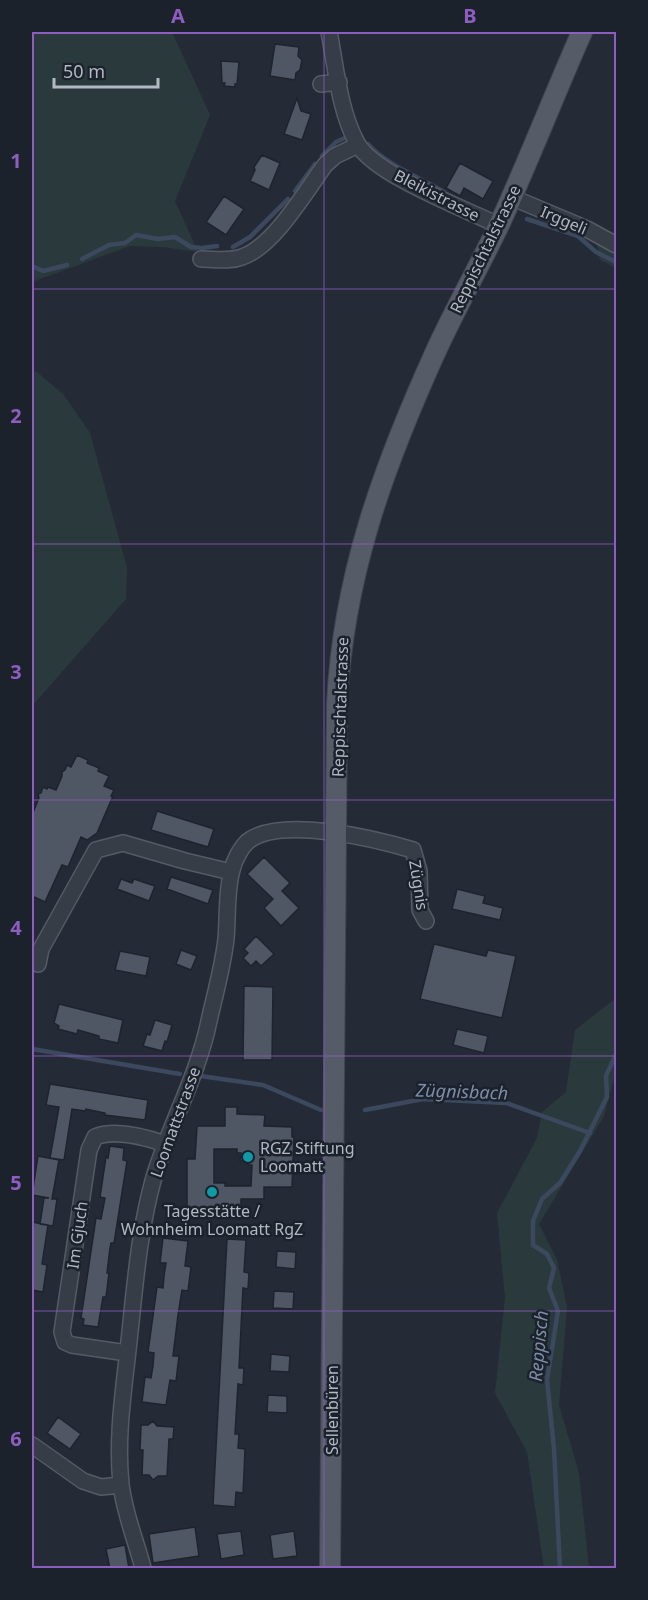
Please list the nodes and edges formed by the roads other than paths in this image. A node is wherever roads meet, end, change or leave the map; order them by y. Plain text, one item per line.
1 (329, 32) edge
2 (582, 32) edge
3 (339, 82) junction
4 (321, 84) dead end
5 (358, 145) junction
6 (511, 197) junction
7 (498, 225) junction
8 (616, 245) edge
9 (201, 259) dead end
10 (337, 832) junction
11 (413, 850) joint
12 (231, 872) junction
13 (426, 921) dead end
14 (38, 964) dead end
15 (165, 1144) junction
16 (332, 1251) joint
17 (127, 1353) junction
18 (32, 1444) edge
19 (121, 1485) junction
20 (143, 1569) edge
21 (330, 1569) edge

1 - 3 street, Bleikistrasse
2 - 6 main road, Reppischtalstrasse
3 - 4 street
3 - 5 street, Bleikistrasse
5 - 7 street, Bleikistrasse
5 - 9 street
6 - 7 main road, Reppischtalstrasse
6 - 8 street, Irggeli
7 - 10 main road, Reppischtalstrasse
10 - 11 street, Loomattstrasse
10 - 12 street, Loomattstrasse
10 - 16 main road, Reppischtalstrasse
11 - 13 street, Zügnis
12 - 14 street
12 - 15 street, Loomattstrasse
15 - 17 street, Loomattstrasse
15 - 17 street, Im Gjuch
16 - 21 main road, Sellenbüren
17 - 19 street, Loomattstrasse
18 - 19 street
19 - 20 street, Loomattstrasse

